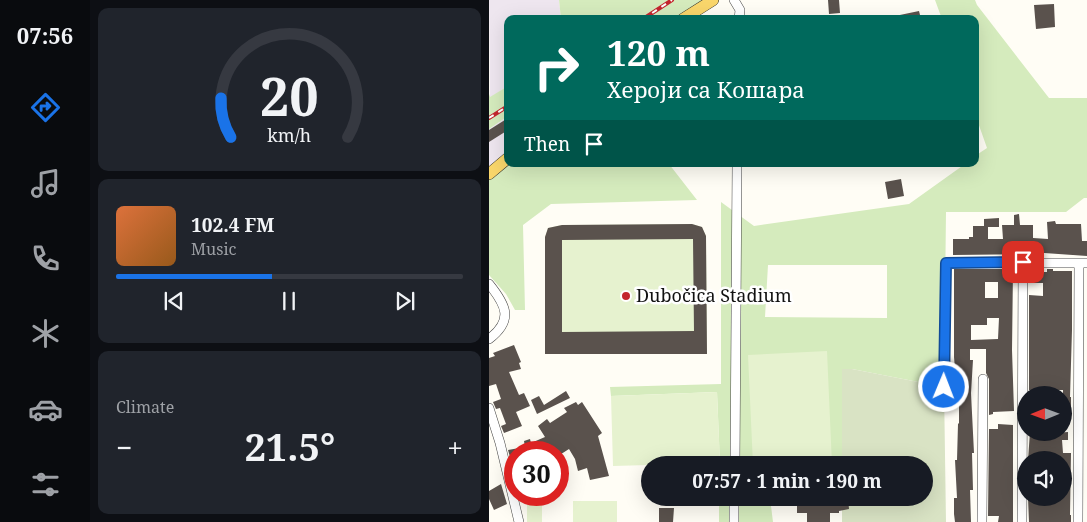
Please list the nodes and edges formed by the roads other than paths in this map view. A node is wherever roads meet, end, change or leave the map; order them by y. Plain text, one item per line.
1 (713, 0) edge
2 (734, 0) edge
3 (689, 15) edge
4 (739, 15) edge
5 (504, 161) edge
6 (737, 167) edge
7 (489, 174) edge
8 (1023, 262) junction
9 (1083, 263) edge
10 (489, 284) edge
11 (489, 339) edge
12 (983, 379) dead end
13 (944, 387) dead end
14 (489, 408) edge
15 (735, 456) edge
16 (734, 506) edge
17 (519, 522) edge
18 (734, 522) edge
19 (982, 522) edge
20 (1022, 522) edge
21 (1078, 522) edge

1 - 3 main road
2 - 4 street
5 - 7 main road
6 - 15 street
8 - 9 street
8 - 13 street
8 - 20 street
9 - 21 street
10 - 11 street
12 - 19 street
14 - 17 street
16 - 18 street

